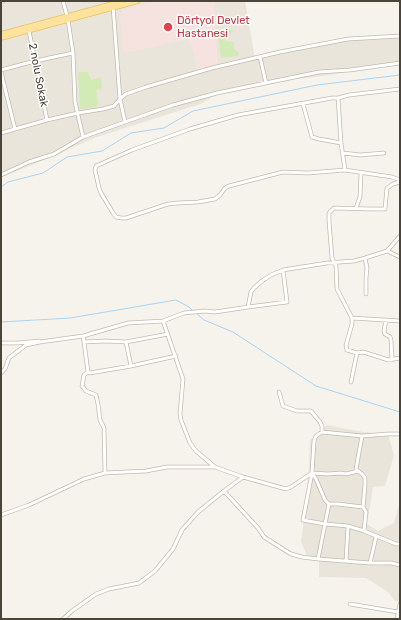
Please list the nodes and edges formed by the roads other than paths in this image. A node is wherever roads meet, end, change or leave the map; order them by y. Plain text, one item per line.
1 (63, 1) edge
2 (122, 1) edge
3 (138, 1) edge
4 (112, 6) junction
5 (67, 18) junction
6 (29, 31) junction
7 (1, 34) edge
8 (400, 36) edge
9 (1, 38) edge
10 (73, 53) junction
11 (260, 57) junction
12 (35, 61) junction
13 (400, 63) edge
14 (1, 71) edge
15 (266, 83) junction
16 (400, 90) edge
17 (338, 98) junction
18 (120, 99) junction
19 (303, 104) junction
20 (78, 113) junction
21 (47, 120) junction
22 (124, 122) junction
23 (15, 129) junction
24 (1, 133) edge
25 (83, 137) junction
26 (341, 143) junction
27 (343, 153) junction
28 (384, 153) dead end
29 (345, 170) junction
30 (361, 173) junction
31 (1, 175) edge
32 (400, 181) edge
33 (356, 208) junction
34 (400, 236) edge
35 (387, 250) junction
36 (365, 258) junction
37 (400, 258) edge
38 (334, 262) junction
39 (283, 270) junction
40 (366, 294) dead end
41 (248, 307) junction
42 (352, 318) junction
43 (386, 320) junction
44 (163, 321) junction
45 (400, 321) edge
46 (168, 334) junction
47 (83, 336) junction
48 (55, 340) junction
49 (1, 342) edge
50 (84, 342) junction
51 (126, 342) junction
52 (357, 353) junction
53 (176, 356) junction
54 (400, 358) edge
55 (392, 360) junction
56 (131, 366) junction
57 (88, 372) junction
58 (1, 373) edge
59 (351, 382) dead end
60 (279, 392) dead end
61 (322, 432) junction
62 (400, 434) edge
63 (362, 436) junction
64 (215, 467) junction
65 (358, 471) junction
66 (105, 473) junction
67 (312, 473) junction
68 (243, 477) junction
69 (224, 491) junction
70 (329, 504) junction
71 (363, 507) junction
72 (1, 515) edge
73 (325, 524) junction
74 (348, 526) junction
75 (364, 531) junction
76 (376, 536) junction
77 (400, 544) edge
78 (318, 559) junction
79 (346, 561) junction
80 (370, 563) junction
81 (400, 565) edge
82 (350, 604) dead end
83 (400, 604) edge
84 (398, 612) junction
85 (63, 619) edge
86 (397, 619) edge

1 - 5 street
2 - 4 main road
3 - 4 main road
4 - 5 main road
4 - 18 street
5 - 6 main road
5 - 7 main road
5 - 10 street
6 - 9 main road
6 - 12 street, 2 nolu Sokak
8 - 11 street
10 - 12 street
10 - 20 street
11 - 15 street
11 - 18 street
12 - 14 street
12 - 21 street, 2 nolu Sokak
13 - 15 street
14 - 23 street
15 - 22 street
16 - 17 street
17 - 19 street
17 - 26 street
18 - 20 street
18 - 22 street
19 - 26 street
19 - 29 street
20 - 21 street
20 - 25 street
21 - 23 street
22 - 25 street
23 - 24 street
25 - 31 street
26 - 27 street
27 - 28 street
27 - 29 street
29 - 30 street
30 - 32 street
30 - 33 street
32 - 33 street
33 - 38 street
34 - 35 street
35 - 36 street
35 - 37 street
36 - 38 street
36 - 40 street
38 - 39 street
38 - 42 street
39 - 41 street
39 - 41 street
41 - 44 street
42 - 43 street
42 - 52 street
43 - 45 street
43 - 55 street
44 - 46 street
44 - 47 street
46 - 51 street
46 - 53 street
47 - 48 street
47 - 50 street
48 - 49 street
48 - 58 street
50 - 51 street
50 - 57 street
51 - 56 street
52 - 55 street
52 - 59 street
53 - 56 street
53 - 64 street
54 - 55 street
56 - 57 street
57 - 66 street
60 - 61 street
61 - 63 street
61 - 67 street
62 - 63 street
63 - 65 street
64 - 66 street
64 - 68 street
65 - 67 street
65 - 71 street
66 - 72 street
67 - 68 street
67 - 70 street
67 - 73 street
68 - 69 street
69 - 78 street
69 - 85 street
70 - 71 street
70 - 73 street
71 - 75 street
73 - 74 street
73 - 78 street
74 - 75 street
74 - 79 street
75 - 76 street
76 - 77 street
76 - 80 street
78 - 79 street
79 - 80 street
80 - 81 street
82 - 84 street
83 - 84 street
84 - 86 street

